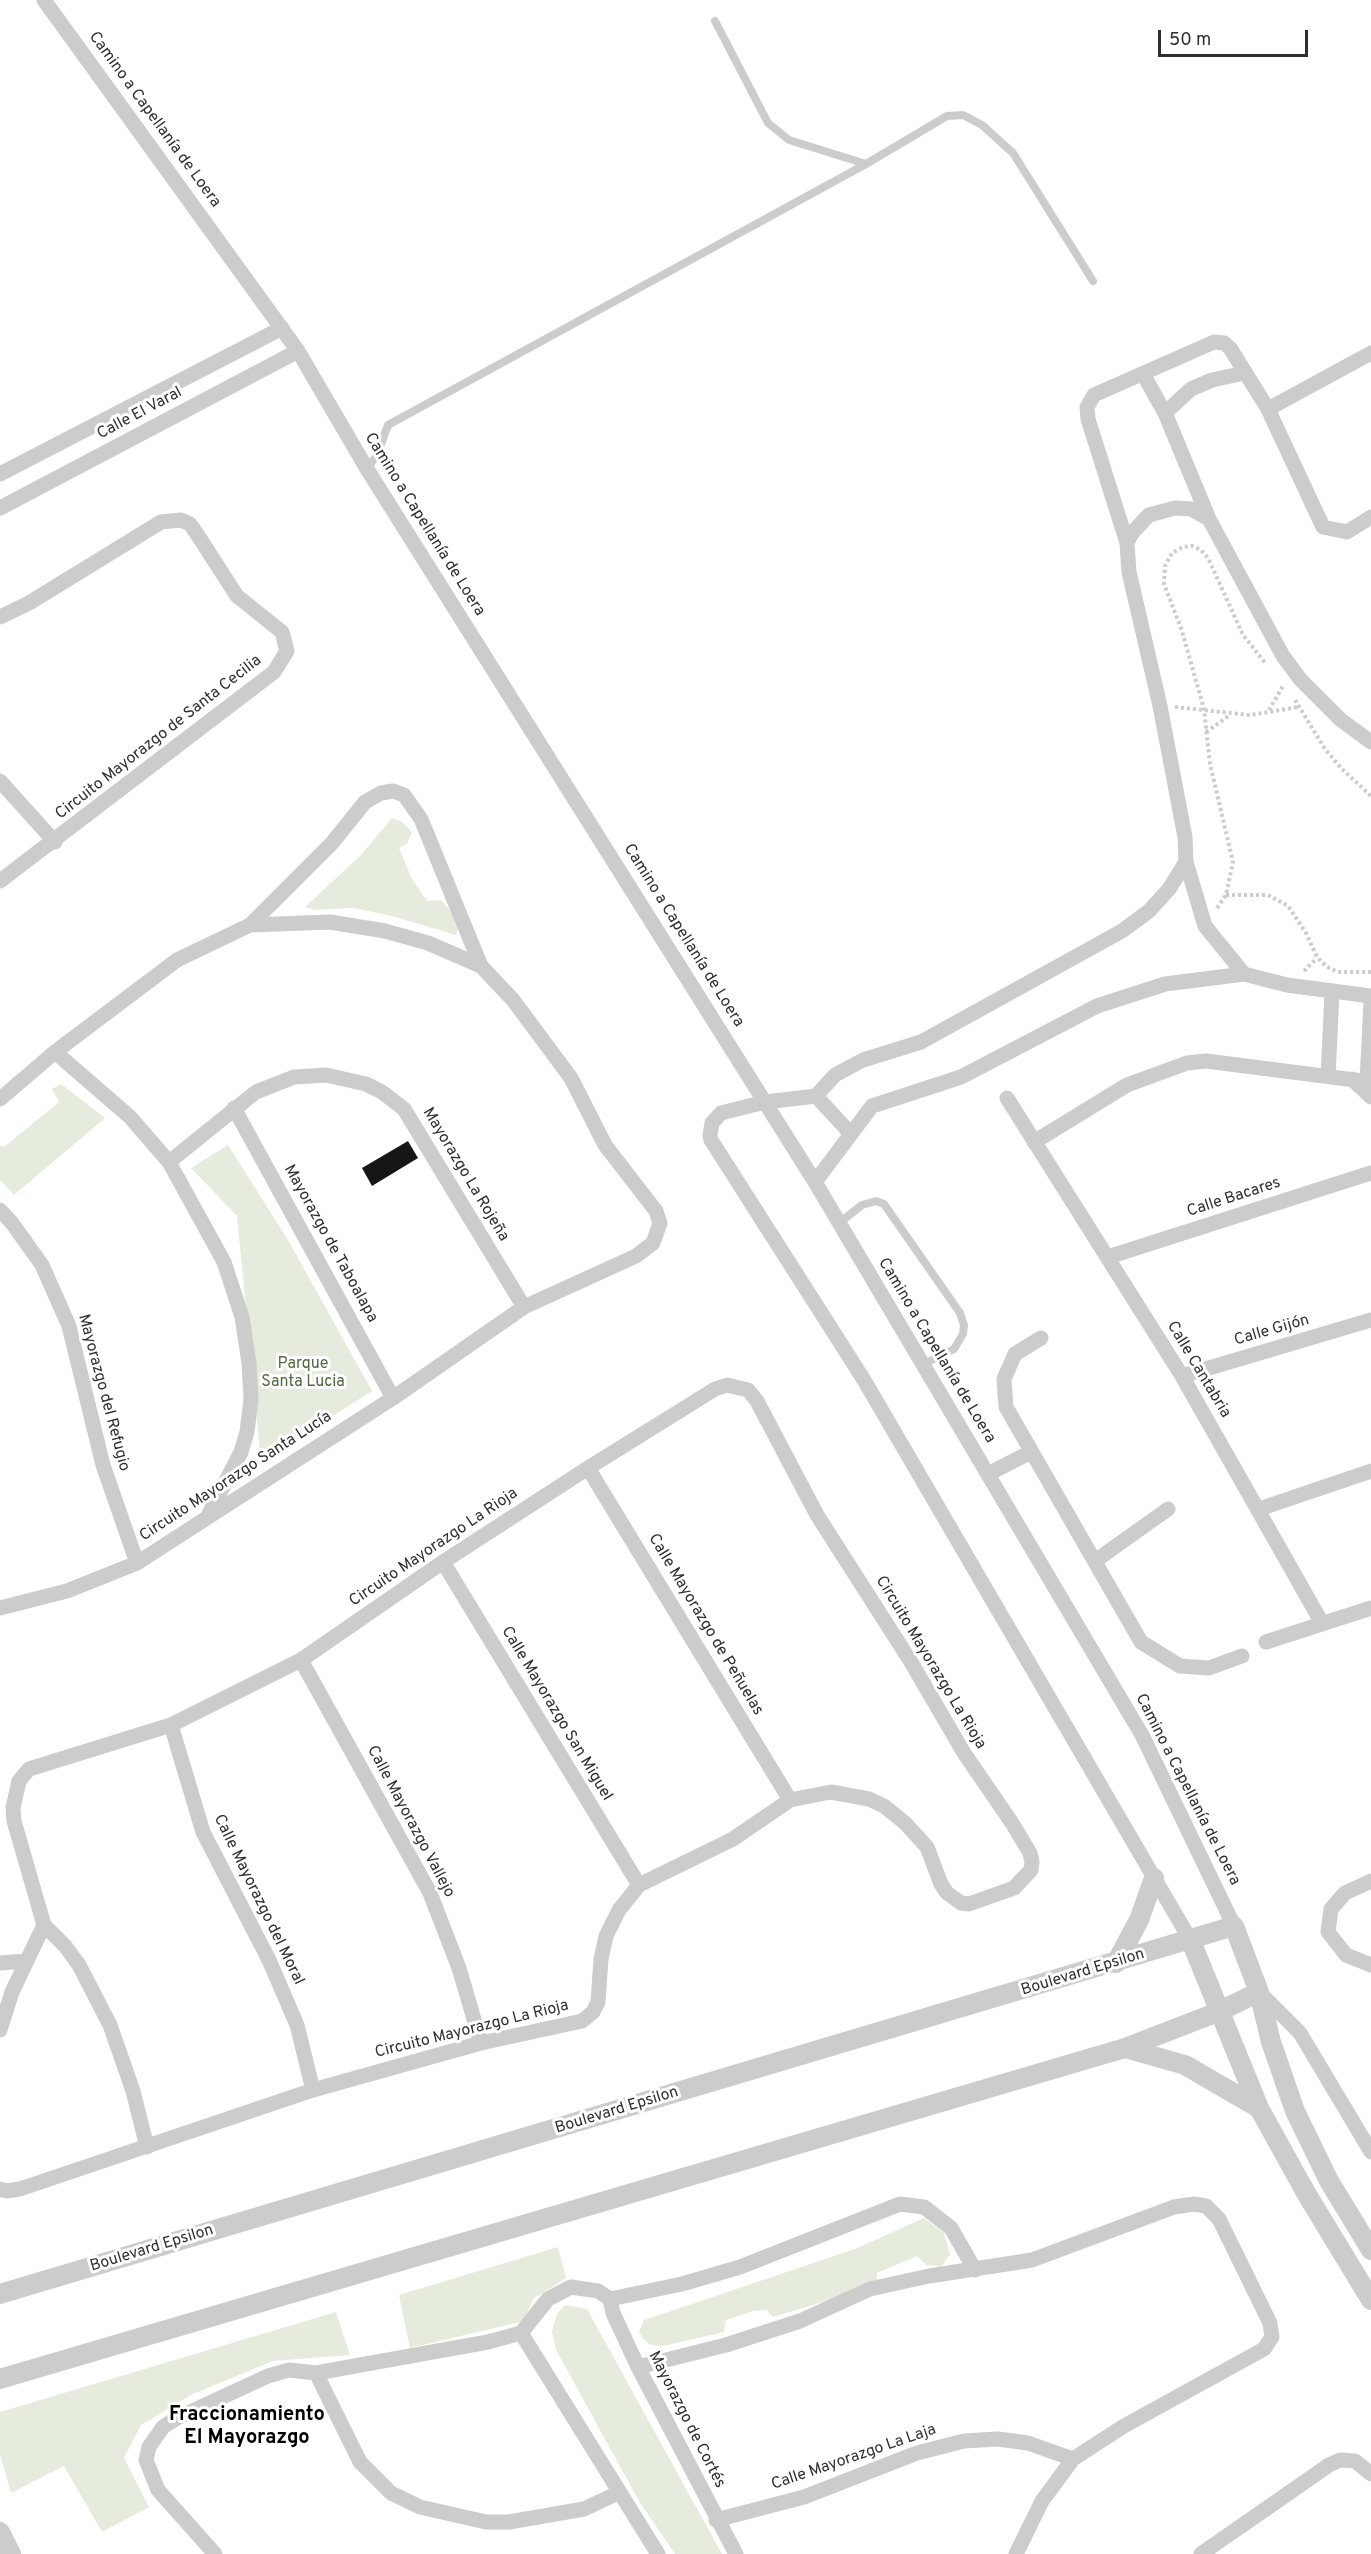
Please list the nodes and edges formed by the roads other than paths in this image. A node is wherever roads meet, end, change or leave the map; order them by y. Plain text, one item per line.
1 (44, 0) edge
2 (715, 21) dead end
3 (866, 164) junction
4 (1093, 281) dead end
5 (282, 328) junction
6 (298, 351) junction
7 (1371, 353) edge
8 (1245, 373) junction
9 (1143, 374) junction
10 (1268, 409) junction
11 (1165, 413) junction
12 (367, 469) junction
13 (0, 474) edge
14 (0, 508) edge
15 (1371, 517) edge
16 (1209, 519) junction
17 (1127, 543) junction
18 (0, 617) edge
19 (1371, 742) edge
20 (0, 781) edge
21 (55, 842) junction
22 (1186, 862) junction
23 (0, 881) edge
24 (250, 925) junction
25 (481, 966) junction
26 (1244, 974) junction
27 (1332, 993) junction
28 (1371, 996) edge
29 (1371, 1003) edge
30 (55, 1052) junction
31 (1328, 1076) junction
32 (1363, 1081) edge
33 (816, 1096) junction
34 (1371, 1097) edge
35 (0, 1098) edge
36 (1007, 1098) dead end
37 (765, 1102) junction
38 (234, 1108) junction
39 (851, 1134) junction
40 (1034, 1142) junction
41 (169, 1162) junction
42 (1371, 1173) edge
43 (815, 1182) junction
44 (0, 1210) edge
45 (838, 1223) junction
46 (1107, 1257) junction
47 (524, 1307) junction
48 (1371, 1320) edge
49 (1041, 1338) dead end
50 (924, 1364) junction
51 (1182, 1376) junction
52 (393, 1398) junction
53 (1031, 1452) junction
54 (588, 1468) junction
55 (1371, 1471) edge
56 (988, 1474) junction
57 (1168, 1509) dead end
58 (1259, 1509) junction
59 (207, 1516) junction
60 (1095, 1561) junction
61 (442, 1562) junction
62 (137, 1563) junction
63 (0, 1608) edge
64 (1371, 1608) edge
65 (1322, 1623) junction
66 (1266, 1642) dead end
67 (1242, 1656) dead end
68 (302, 1660) junction
69 (171, 1725) junction
70 (790, 1800) junction
71 (1154, 1878) junction
72 (1371, 1881) edge
73 (639, 1885) junction
74 (44, 1925) junction
75 (1234, 1926) junction
76 (1191, 1941) junction
77 (25, 1961) junction
78 (0, 1963) edge
79 (1116, 1963) junction
80 (1371, 1965) edge
81 (1259, 1992) junction
82 (1218, 2012) junction
83 (1, 2026) edge
84 (481, 2043) junction
85 (1125, 2048) junction
86 (313, 2090) junction
87 (1259, 2108) junction
88 (147, 2147) junction
89 (1371, 2152) edge
90 (0, 2189) edge
91 (1371, 2250) edge
92 (975, 2270) junction
93 (0, 2294) edge
94 (610, 2299) junction
95 (1371, 2300) edge
96 (521, 2333) junction
97 (638, 2367) junction
98 (316, 2373) junction
99 (0, 2379) edge
100 (1073, 2459) junction
101 (1371, 2474) edge
102 (618, 2493) junction
103 (716, 2520) junction
104 (0, 2532) edge
105 (11, 2554) edge
106 (214, 2554) edge
107 (658, 2554) edge
108 (736, 2554) edge
109 (1016, 2554) edge
110 (1201, 2554) edge

1 - 5 street, Camino a Capellanía de Loera
2 - 3 lane
3 - 4 lane
3 - 12 lane
5 - 6 street, Camino a Capellanía de Loera
5 - 13 street
6 - 12 street, Camino a Capellanía de Loera
6 - 14 street, Calle El Varal
7 - 10 street
8 - 9 street
8 - 10 street
8 - 11 street
9 - 11 street
9 - 17 street
10 - 15 street
11 - 16 street
12 - 37 street, Camino a Capellanía de Loera
16 - 17 street
16 - 19 street
17 - 22 street
18 - 21 street, Circuito Mayorazgo de Santa Cecilia
20 - 21 street
21 - 23 street, Circuito Mayorazgo de Santa Cecilia
22 - 26 street
22 - 33 street
24 - 25 street, Circuito Mayorazgo Santa Lucía
24 - 25 street, Circuito Mayorazgo Santa Lucía
24 - 30 street, Circuito Mayorazgo Santa Lucía
25 - 47 street, Circuito Mayorazgo Santa Lucía
26 - 27 street
26 - 39 street
27 - 28 street
27 - 31 street
29 - 32 street
30 - 35 street, Circuito Mayorazgo Santa Lucía
30 - 41 street
31 - 32 street
31 - 40 street
32 - 34 street
33 - 37 street
33 - 39 street
36 - 40 street, Calle Cantabria
37 - 43 street, Camino a Capellanía de Loera
37 - 71 street
38 - 41 street, Mayorazgo La Rojeña
38 - 47 street, Mayorazgo La Rojeña
38 - 52 street, Mayorazgo de Taboalapa
39 - 43 street
40 - 46 street, Calle Cantabria
41 - 59 street
42 - 46 street, Calle Bacares
43 - 45 street, Camino a Capellanía de Loera
44 - 62 street, Mayorazgo del Refugio
45 - 50 street, Camino a Capellanía de Loera
45 - 50 lane
46 - 51 street, Calle Cantabria
47 - 52 street, Circuito Mayorazgo Santa Lucía
48 - 51 street, Calle Gijón
49 - 53 street
50 - 56 street, Camino a Capellanía de Loera
51 - 58 street, Calle Cantabria
52 - 59 street, Circuito Mayorazgo Santa Lucía
53 - 56 street
53 - 60 street
54 - 61 street, Circuito Mayorazgo La Rioja
54 - 70 street, Calle Mayorazgo de Peñuelas
54 - 70 street, Circuito Mayorazgo La Rioja
55 - 58 street
56 - 75 street, Camino a Capellanía de Loera
57 - 60 street
58 - 65 street, Calle Cantabria
59 - 62 street, Circuito Mayorazgo Santa Lucía
60 - 67 street
61 - 68 street, Circuito Mayorazgo La Rioja
61 - 73 street, Calle Mayorazgo San Miguel
62 - 63 street, Circuito Mayorazgo Santa Lucía
64 - 65 street
65 - 66 street
68 - 69 street, Circuito Mayorazgo La Rioja
68 - 84 street, Calle Mayorazgo Vallejo
69 - 74 street, Circuito Mayorazgo La Rioja
69 - 86 street, Calle Mayorazgo del Moral
70 - 73 street, Circuito Mayorazgo La Rioja
71 - 76 street
71 - 79 street
72 - 80 street
73 - 84 street, Circuito Mayorazgo La Rioja
74 - 77 street
74 - 88 street, Circuito Mayorazgo La Rioja
75 - 76 street, Boulevard Epsilon
75 - 81 street
76 - 79 street, Boulevard Epsilon
76 - 82 street
77 - 78 street
77 - 83 street
79 - 93 street, Boulevard Epsilon
81 - 82 street
81 - 89 street
81 - 91 street
82 - 85 street
82 - 87 street
84 - 86 street, Circuito Mayorazgo La Rioja
85 - 87 street
85 - 99 street
86 - 88 street, Circuito Mayorazgo La Rioja
87 - 95 street
88 - 90 street, Circuito Mayorazgo La Rioja
92 - 94 street
92 - 97 street
92 - 100 street
94 - 96 street
94 - 97 street, Mayorazgo de Cortés
96 - 98 street
96 - 102 street
97 - 103 street, Mayorazgo de Cortés
98 - 102 street
98 - 106 street
100 - 103 street, Calle Mayorazgo La Laja
100 - 109 street
101 - 110 street
102 - 107 street
103 - 108 street, Mayorazgo de Cortés
104 - 105 street

